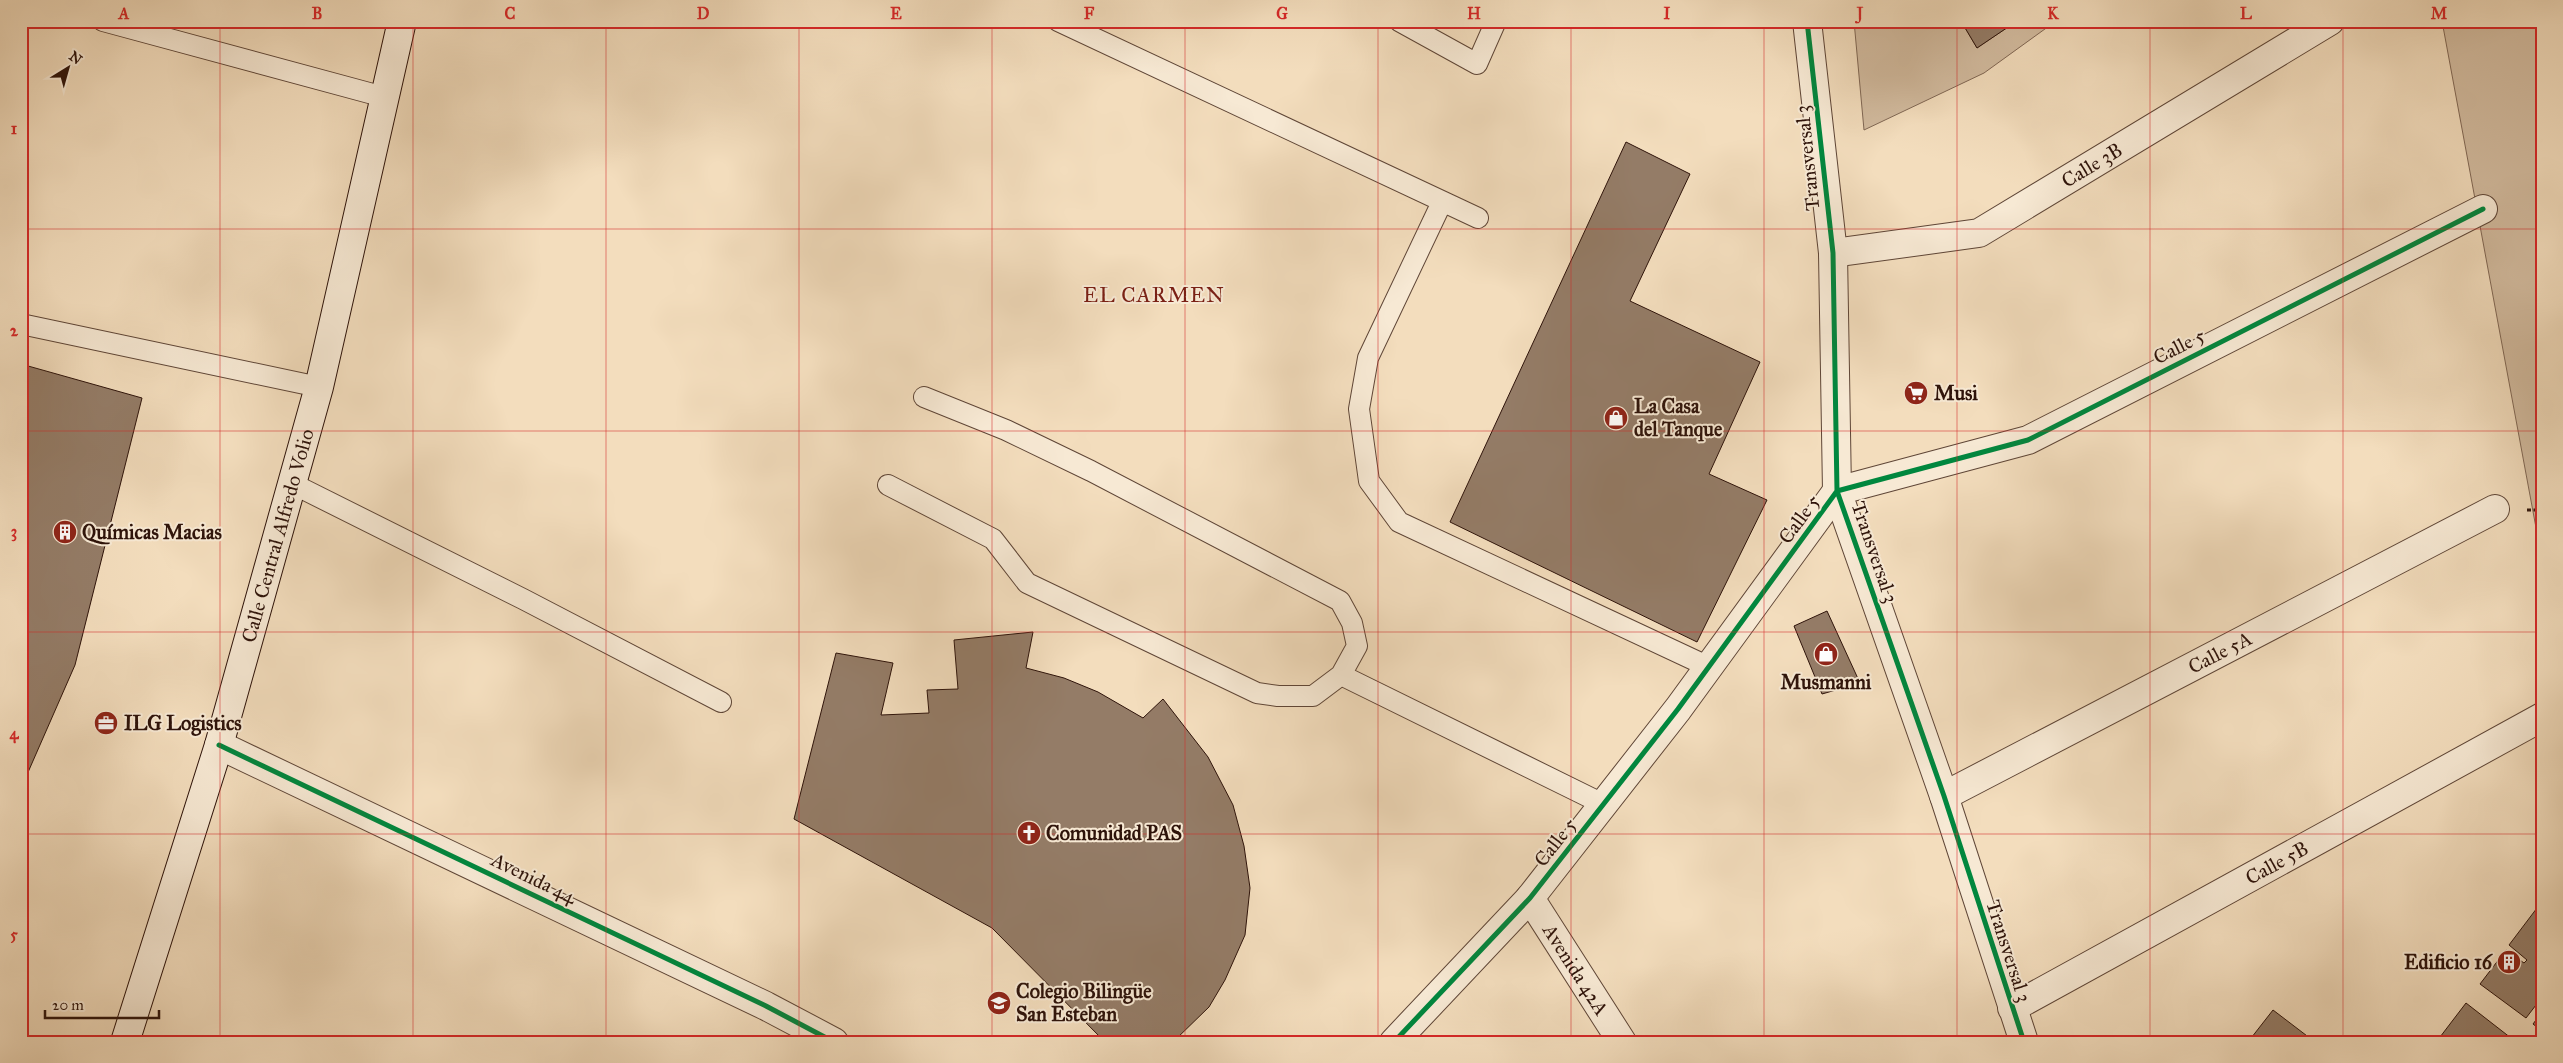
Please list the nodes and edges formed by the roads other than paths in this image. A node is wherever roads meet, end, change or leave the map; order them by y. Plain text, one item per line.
1 (102, 21) edge
2 (402, 21) edge
3 (1058, 21) edge
4 (1399, 21) edge
5 (1496, 21) edge
6 (1807, 21) edge
7 (2330, 21) edge
8 (384, 97) junction
9 (1442, 202) junction
10 (2483, 209) dead end
11 (1478, 218) dead end
12 (1833, 253) junction
13 (21, 324) edge
14 (319, 387) junction
15 (924, 397) dead end
16 (292, 484) junction
17 (888, 485) dead end
18 (1838, 491) junction
19 (2495, 509) dead end
20 (1709, 667) junction
21 (1341, 675) junction
22 (721, 702) dead end
23 (2542, 717) edge
24 (219, 744) junction
25 (1944, 796) junction
26 (1603, 804) junction
27 (1530, 898) junction
28 (2012, 1008) junction
29 (125, 1042) edge
30 (834, 1042) edge
31 (1394, 1042) edge
32 (1622, 1042) edge
33 (2024, 1042) edge

1 - 8 lane
2 - 8 street, Calle Central Alfredo Volio
3 - 9 lane
4 - 5 lane
6 - 12 street, Transversal 3
7 - 12 street, Calle 3B
8 - 14 street, Calle Central Alfredo Volio
9 - 11 lane
9 - 20 lane
10 - 18 street, Calle 5
12 - 18 street, Transversal 3
13 - 14 lane
14 - 16 street, Calle Central Alfredo Volio
15 - 21 lane
16 - 22 lane
16 - 24 street, Calle Central Alfredo Volio
17 - 21 lane
18 - 20 street, Calle 5
18 - 25 street, Transversal 3
19 - 25 street, Calle 5A
20 - 26 street, Calle 5
21 - 26 lane
23 - 28 street, Calle 5B
24 - 29 street, Calle Central Alfredo Volio
24 - 30 street, Avenida 44
25 - 28 street, Transversal 3
26 - 27 street, Calle 5
27 - 31 street, Calle 5
27 - 32 street, Avenida 42A
28 - 33 street, Transversal 3

